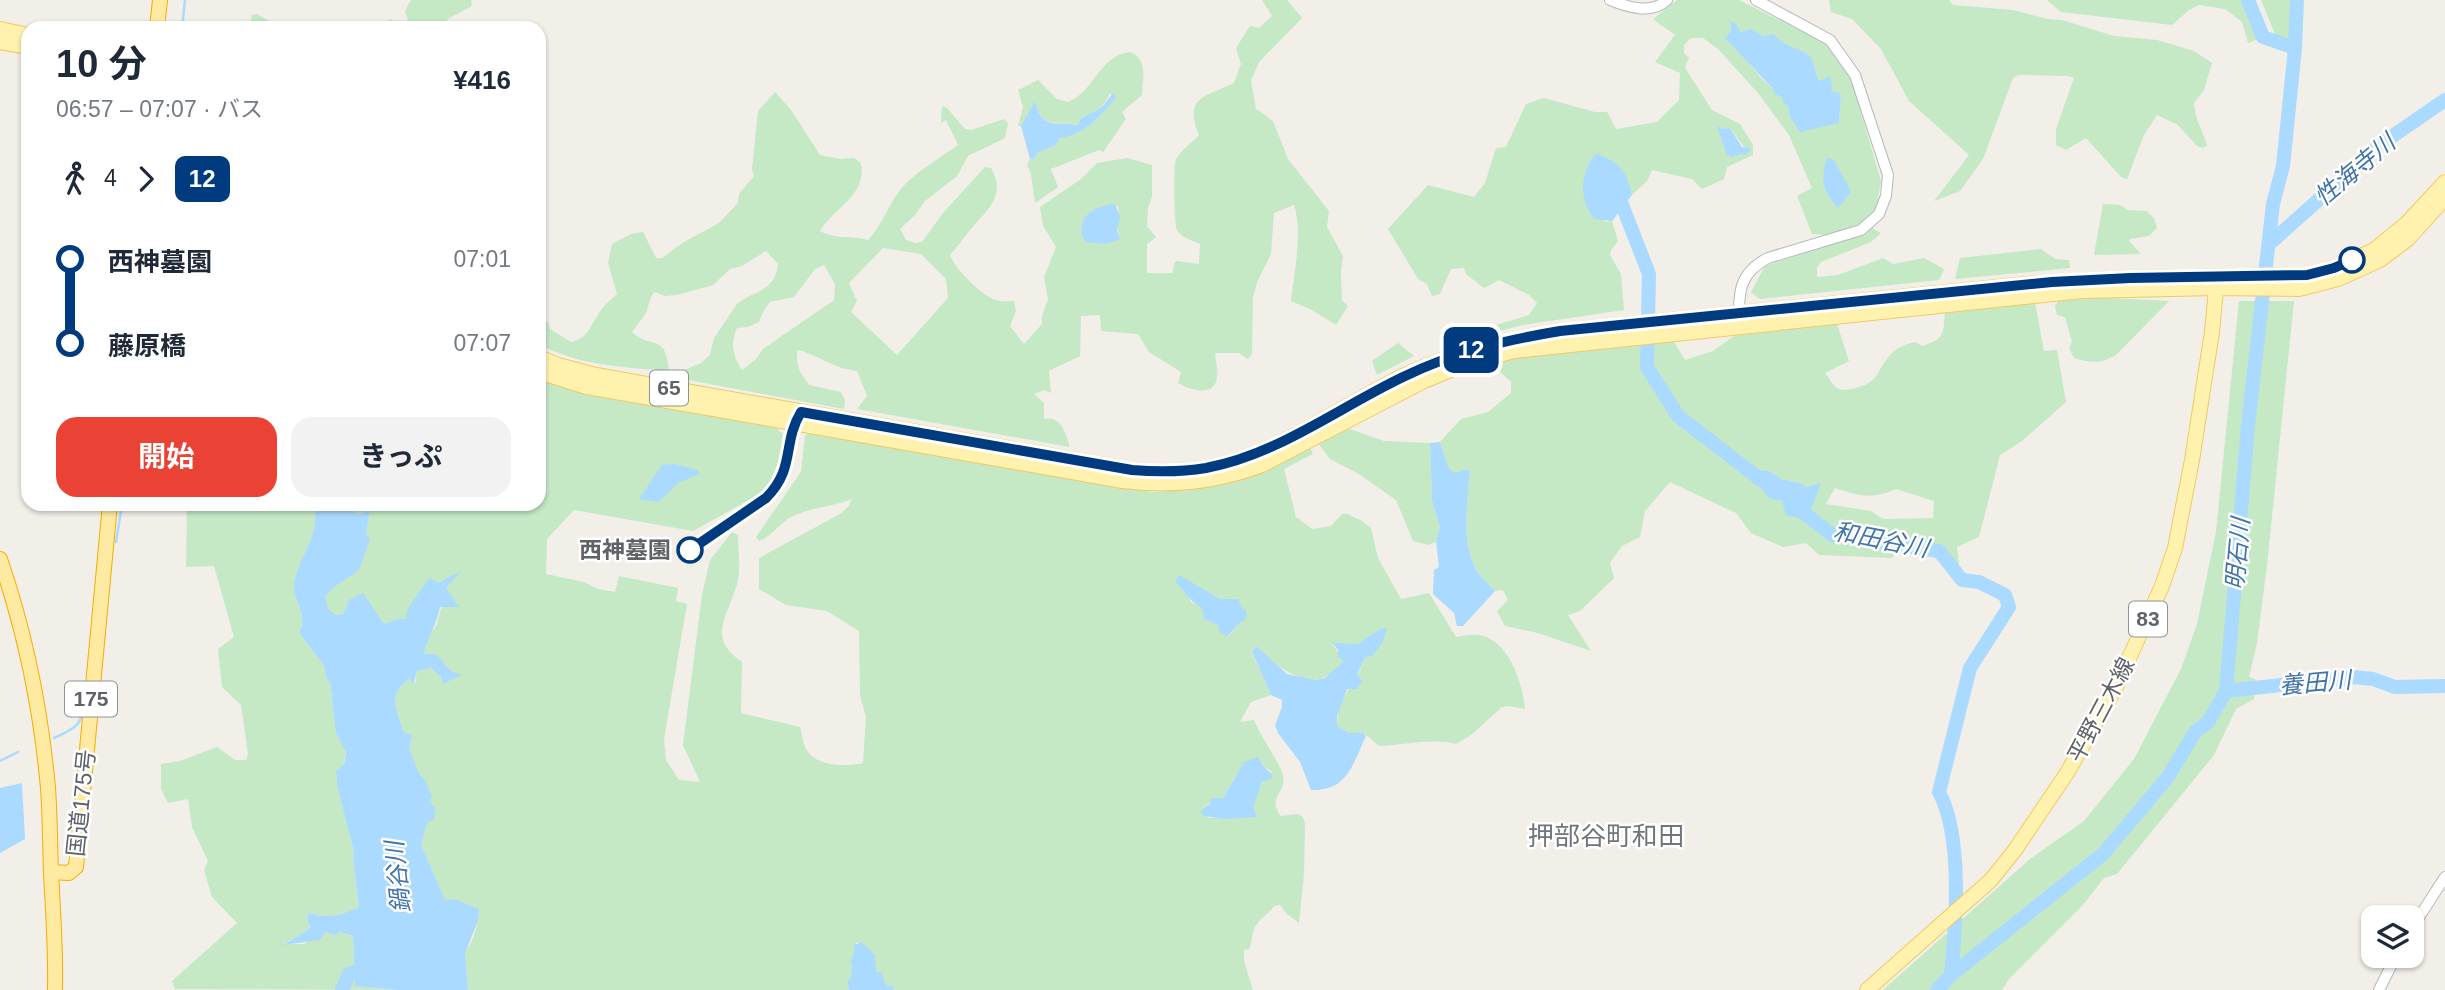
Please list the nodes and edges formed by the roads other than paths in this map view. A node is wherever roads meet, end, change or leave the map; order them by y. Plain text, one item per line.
1 (160, 0) edge
2 (1610, 0) edge
3 (1667, 0) edge
4 (1756, 0) edge
5 (158, 21) edge
6 (0, 29) edge
7 (21, 34) edge
8 (0, 42) edge
9 (21, 46) edge
10 (2445, 181) edge
11 (2445, 198) edge
12 (2216, 282) junction
13 (2300, 282) junction
14 (1739, 320) junction
15 (546, 360) edge
16 (546, 374) edge
17 (109, 511) edge
18 (0, 559) edge
19 (51, 872) junction
20 (2445, 877) edge
21 (2424, 909) edge
22 (2390, 968) edge
23 (55, 990) edge
24 (1867, 990) edge
25 (2379, 990) edge

1 - 5 highway
2 - 3 street
4 - 14 street
6 - 7 main road
8 - 9 main road
10 - 13 main road, 65
11 - 13 main road, 65
12 - 13 main road, 65
12 - 14 main road, 65
12 - 24 main road, 平野三木線 / 83
14 - 15 main road, 65
14 - 16 main road, 65
17 - 19 highway, 国道175号 / 175
18 - 19 highway, 国道175号 / 175
19 - 23 highway, 国道175号 / 175
20 - 21 street
22 - 25 street

